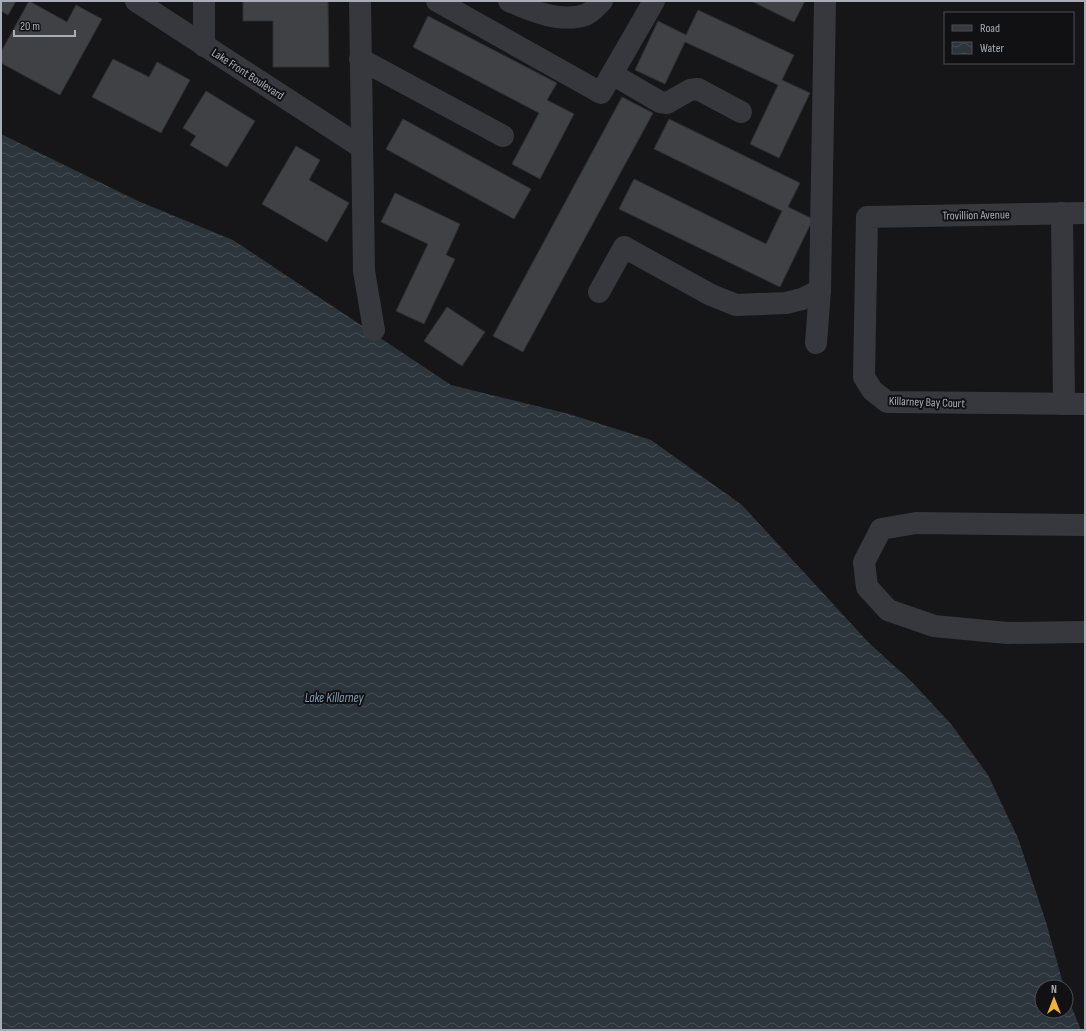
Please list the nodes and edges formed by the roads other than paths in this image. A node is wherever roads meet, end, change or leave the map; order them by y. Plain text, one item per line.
1 (136, 1) edge
2 (204, 1) edge
3 (360, 1) edge
4 (437, 1) edge
5 (509, 1) edge
6 (602, 1) edge
7 (654, 1) edge
8 (825, 1) edge
9 (204, 46) junction
10 (360, 59) junction
11 (612, 74) junction
12 (741, 112) dead end
13 (503, 136) dead end
14 (361, 147) junction
15 (1062, 213) junction
16 (1085, 214) edge
17 (867, 218) joint
18 (820, 290) junction
19 (599, 292) dead end
20 (374, 330) dead end
21 (816, 343) dead end
22 (1075, 404) edge
23 (1085, 525) edge
24 (1085, 632) edge

1 - 9 street, Lake Front Boulevard
2 - 9 street
3 - 10 street
4 - 11 street
5 - 6 street
7 - 11 street
8 - 18 street
9 - 14 street, Lake Front Boulevard
10 - 13 street
10 - 14 street
11 - 12 street
14 - 20 street
15 - 16 street, Trovillion Avenue
15 - 17 street, Trovillion Avenue
15 - 22 street, Killarney Bay Court
17 - 22 street, Killarney Bay Court
18 - 19 street
18 - 21 street
23 - 24 street

